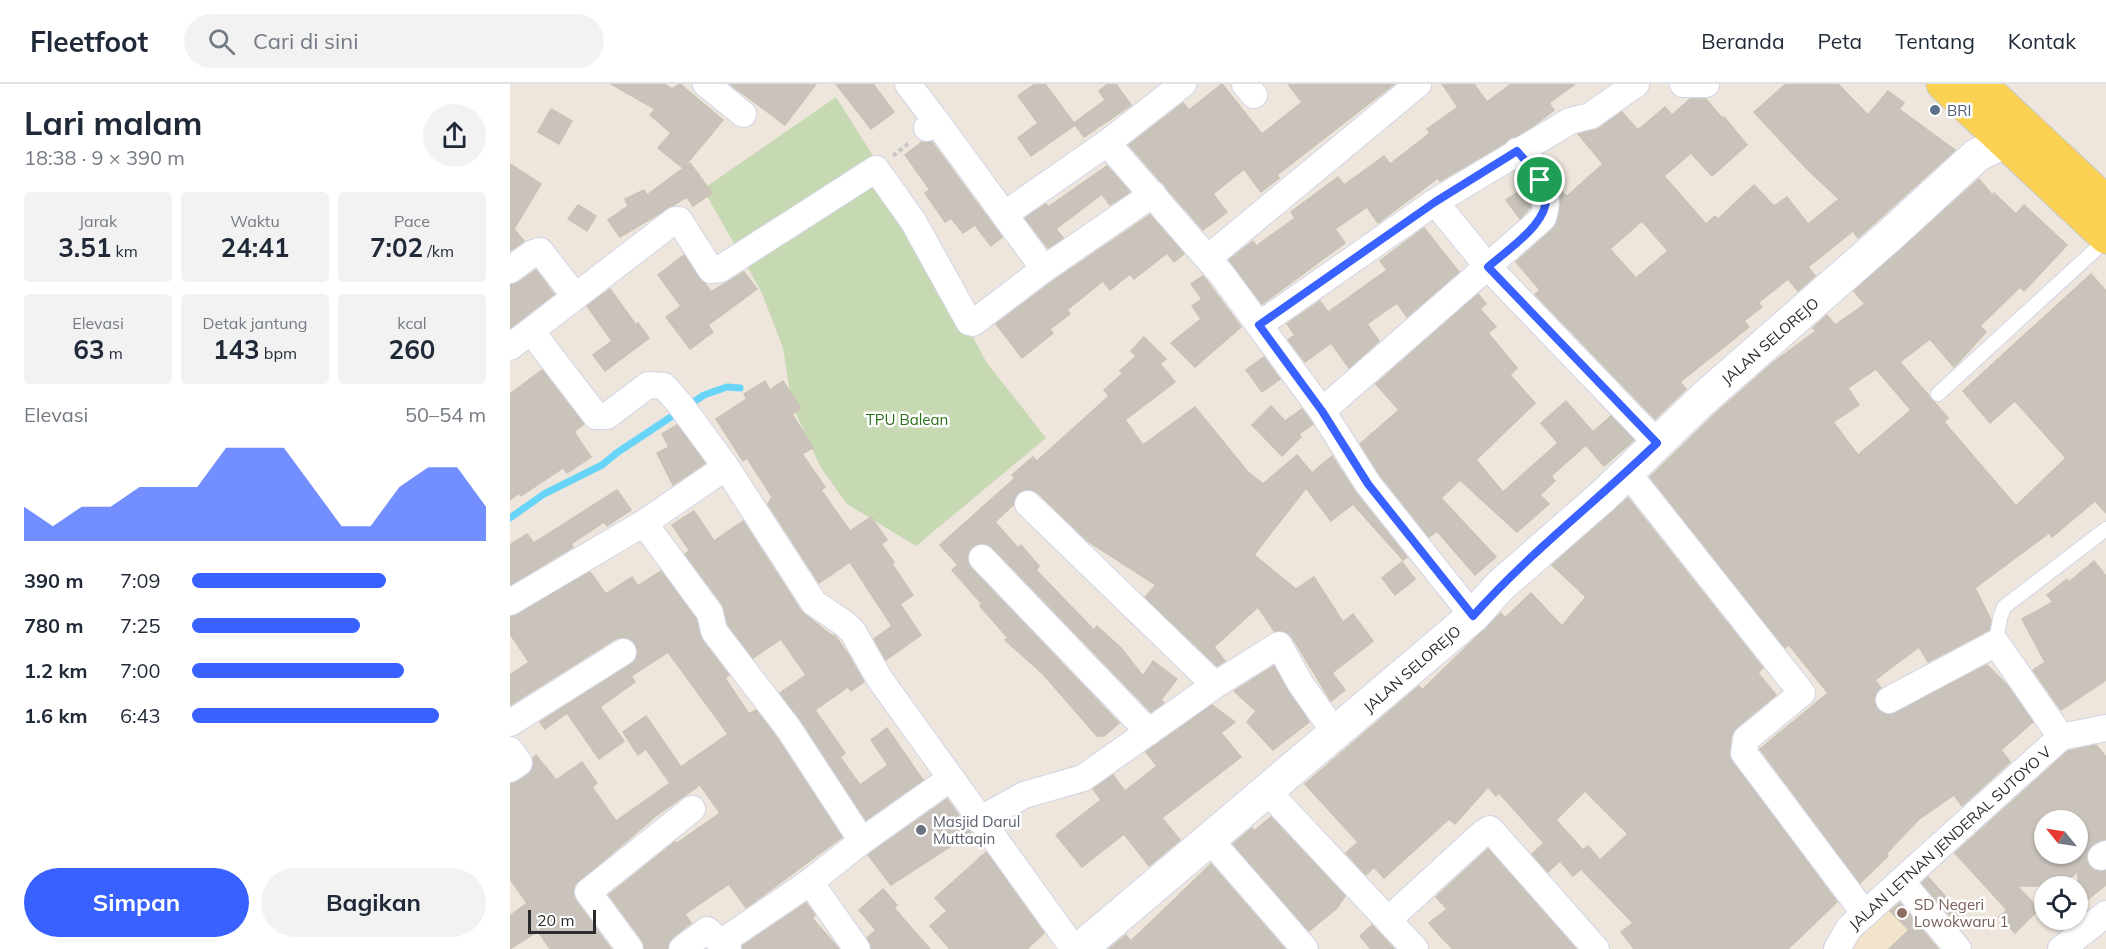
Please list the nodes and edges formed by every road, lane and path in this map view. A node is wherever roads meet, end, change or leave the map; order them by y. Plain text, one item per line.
1 (705, 84) edge
2 (908, 84) edge
3 (1182, 84) edge
4 (1418, 84) edge
5 (1636, 84) edge
6 (1683, 84) edge
7 (1707, 84) edge
8 (1943, 84) edge
9 (1980, 84) edge
10 (743, 114) dead end
11 (932, 125) junction
12 (2004, 142) junction
13 (1107, 143) junction
14 (1517, 151) junction
15 (876, 169) junction
16 (1153, 194) junction
17 (1435, 202) junction
18 (2106, 202) edge
19 (1005, 214) junction
20 (2106, 238) edge
21 (1208, 258) junction
22 (1488, 267) junction
23 (1044, 269) junction
24 (510, 270) edge
25 (575, 296) junction
26 (1259, 325) junction
27 (531, 331) junction
28 (510, 347) edge
29 (1938, 394) dead end
30 (1322, 411) junction
31 (1657, 443) junction
32 (726, 467) junction
33 (1627, 472) junction
34 (1028, 504) dead end
35 (644, 522) junction
36 (2106, 529) edge
37 (982, 558) dead end
38 (510, 602) edge
39 (1473, 616) junction
40 (1996, 643) junction
41 (623, 652) dead end
42 (1215, 685) junction
43 (1889, 700) dead end
44 (510, 723) edge
45 (2106, 728) edge
46 (1149, 732) junction
47 (1336, 734) junction
48 (2061, 737) junction
49 (510, 750) edge
50 (510, 769) edge
51 (951, 778) junction
52 (1268, 792) junction
53 (692, 809) dead end
54 (979, 820) junction
55 (1210, 840) junction
56 (862, 841) junction
57 (1900, 881) junction
58 (810, 882) junction
59 (1865, 914) junction
60 (2106, 914) edge
61 (1389, 918) junction
62 (725, 946) edge
63 (630, 949) edge
64 (682, 949) edge
65 (857, 949) edge
66 (1074, 949) edge
67 (1080, 949) edge
68 (1305, 949) edge
69 (1416, 949) edge
70 (1596, 949) edge
71 (1837, 949) edge
72 (1958, 949) edge
73 (2061, 949) edge

1 - 10 street
2 - 11 street
3 - 13 street
4 - 21 street
5 - 14 street
6 - 7 street
8 - 12 main road
9 - 18 main road
11 - 15 path
11 - 19 street
12 - 20 main road
12 - 31 street, JALAN SELOREJO
13 - 16 street
13 - 19 street
14 - 17 street
14 - 22 street
15 - 23 street
15 - 25 street
16 - 21 street
16 - 23 street
17 - 22 street
17 - 26 street
19 - 23 street
20 - 29 lane
21 - 26 street
22 - 30 street
22 - 31 street
24 - 25 street
25 - 27 street
26 - 30 street
27 - 28 street
27 - 32 street
30 - 39 street
31 - 33 street, JALAN SELOREJO
32 - 35 street
32 - 51 street
33 - 39 street, JALAN SELOREJO
33 - 59 street
34 - 42 street
35 - 38 street
35 - 56 street
36 - 40 lane
37 - 46 street
39 - 47 street, JALAN SELOREJO
40 - 43 street
40 - 48 street
41 - 44 street
42 - 46 street
42 - 47 street
45 - 48 street, JALAN LETNAN JENDERAL SUTOYO V
46 - 54 street
47 - 52 street, JALAN SELOREJO
48 - 57 street, JALAN LETNAN JENDERAL SUTOYO V
49 - 50 street
51 - 54 street
51 - 56 street
52 - 55 street, JALAN SELOREJO
52 - 61 street
53 - 63 street
54 - 66 street
55 - 67 street, JALAN SELOREJO
55 - 68 street
56 - 58 street
57 - 59 street, JALAN LETNAN JENDERAL SUTOYO V
57 - 72 street
58 - 62 street
58 - 65 street
59 - 71 street, JALAN LETNAN JENDERAL SUTOYO V
60 - 73 street
61 - 69 street
61 - 70 street
62 - 64 street

